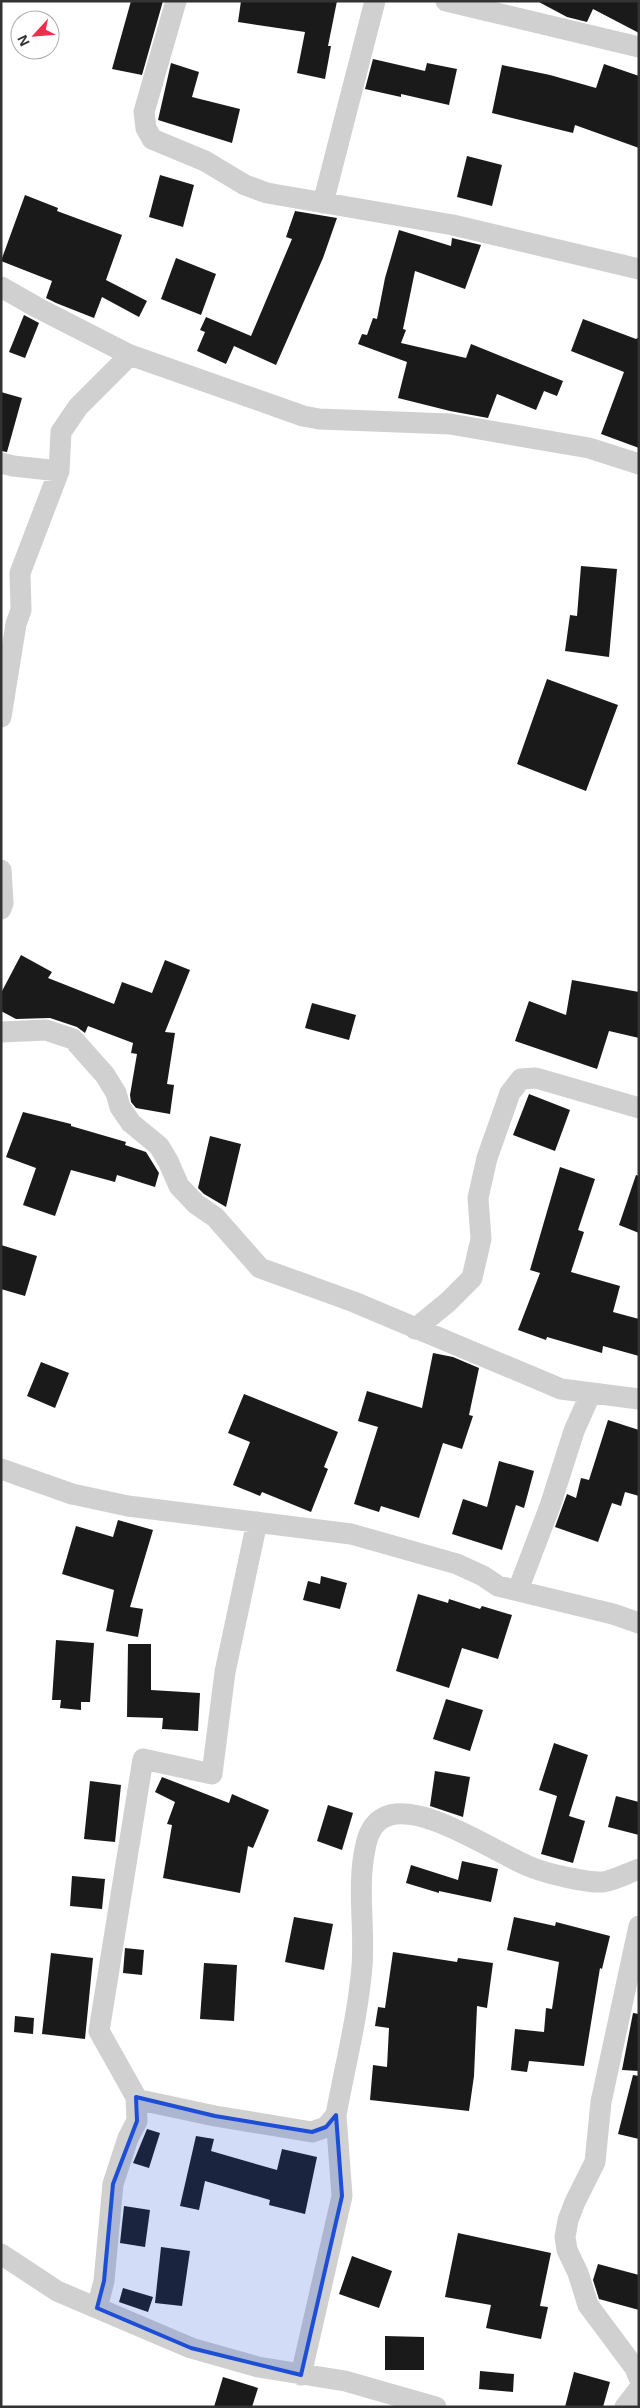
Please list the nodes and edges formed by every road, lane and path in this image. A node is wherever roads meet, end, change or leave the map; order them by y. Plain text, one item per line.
1 (176, 1) edge
2 (375, 1) edge
3 (446, 1) edge
4 (639, 47) edge
5 (323, 203) junction
6 (639, 269) edge
7 (1, 287) edge
8 (130, 355) junction
9 (1, 463) edge
10 (639, 464) edge
11 (59, 471) junction
12 (1, 717) edge
13 (1, 870) edge
14 (1, 909) edge
15 (1, 1032) edge
16 (639, 1108) edge
17 (414, 1329) junction
18 (590, 1395) junction
19 (639, 1399) edge
20 (1, 1469) edge
21 (257, 1522) junction
22 (518, 1590) junction
23 (639, 1623) edge
24 (639, 1869) edge
25 (639, 1926) edge
26 (136, 2097) junction
27 (336, 2115) junction
28 (1, 2254) edge
29 (97, 2308) junction
30 (301, 2375) junction
31 (639, 2378) edge
32 (639, 2389) edge
33 (436, 2407) edge
34 (625, 2407) edge

1 - 5 street
2 - 5 street
3 - 4 street
5 - 6 street
7 - 8 street
8 - 10 street
8 - 11 street
9 - 11 street
11 - 12 street
13 - 14 street
15 - 17 street
16 - 17 street
17 - 18 street
18 - 19 street
18 - 22 street
20 - 21 street
21 - 22 street
21 - 26 street
22 - 23 street
24 - 27 street
25 - 31 street
26 - 27 street
26 - 29 street
27 - 30 street
28 - 29 street
29 - 30 street
30 - 33 street
32 - 34 street

